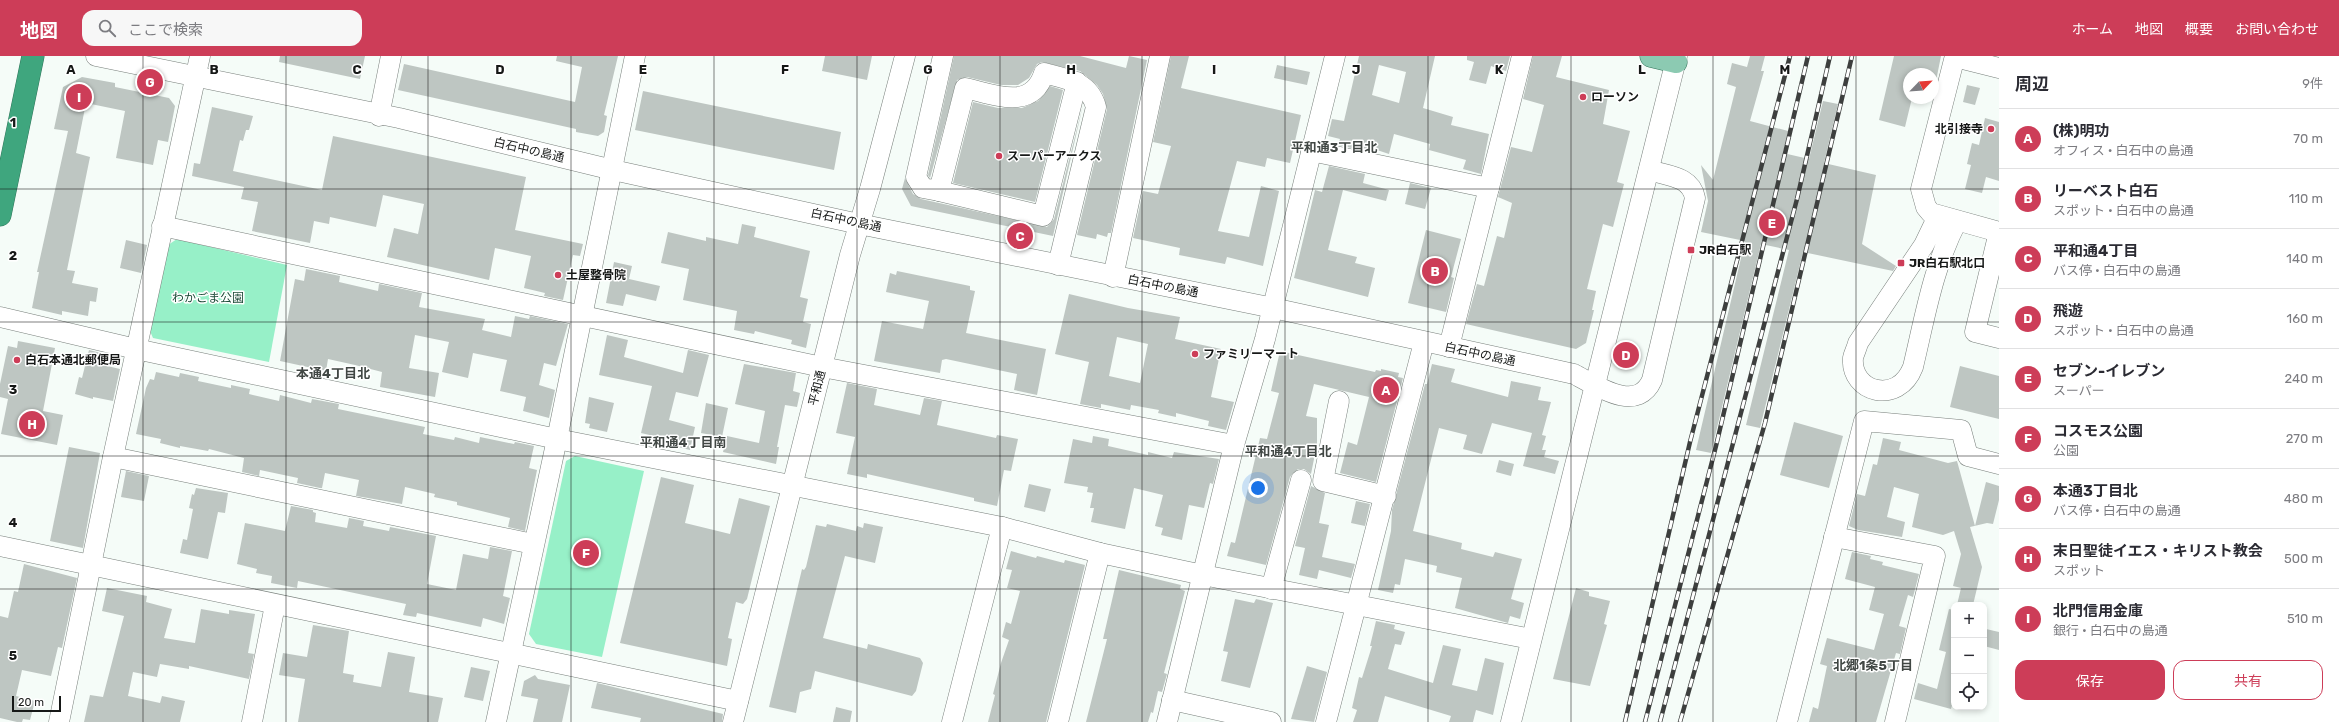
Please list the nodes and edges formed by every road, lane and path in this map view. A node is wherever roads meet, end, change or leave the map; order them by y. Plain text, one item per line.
1 (33, 56) edge
2 (96, 56) edge
3 (200, 56) edge
4 (391, 56) edge
5 (635, 56) edge
6 (905, 56) edge
7 (943, 56) edge
8 (1160, 56) edge
9 (1335, 56) edge
10 (1522, 56) edge
11 (1651, 56) edge
12 (1955, 57) edge
13 (1677, 59) edge
14 (1999, 68) edge
15 (196, 76) junction
16 (1077, 82) junction
17 (379, 116) junction
18 (1311, 151) junction
19 (613, 170) junction
20 (1649, 170) junction
21 (1489, 188) junction
22 (939, 191) junction
23 (1932, 212) junction
24 (0, 215) edge
25 (1957, 221) junction
26 (859, 224) junction
27 (162, 226) junction
28 (1999, 232) edge
29 (1058, 265) junction
30 (1113, 276) junction
31 (1273, 308) junction
32 (581, 314) junction
33 (0, 317) edge
34 (1999, 338) edge
35 (1424, 342) junction
36 (1449, 347) junction
37 (136, 349) junction
38 (822, 367) junction
39 (1594, 385) junction
40 (1339, 401) dead end
41 (557, 439) junction
42 (1234, 446) junction
43 (113, 457) junction
44 (1999, 464) edge
45 (1301, 480) dead end
46 (792, 487) junction
47 (1386, 496) junction
48 (1002, 527) junction
49 (1834, 537) junction
50 (533, 544) junction
51 (0, 546) edge
52 (1100, 553) junction
53 (92, 567) junction
54 (1203, 575) junction
55 (1271, 589) junction
56 (275, 605) junction
57 (1357, 606) junction
58 (1531, 639) junction
59 (510, 654) junction
60 (1172, 700) junction
61 (738, 701) junction
62 (58, 722) edge
63 (252, 722) edge
64 (496, 722) edge
65 (733, 722) edge
66 (952, 722) edge
67 (1058, 722) edge
68 (1166, 722) edge
69 (1271, 722) edge
70 (1326, 722) edge
71 (1511, 722) edge
72 (1787, 722) edge
73 (1895, 722) edge

1 - 24 highway
2 - 15 street, 白石中の島通
3 - 15 street
4 - 17 street
5 - 19 street
6 - 26 street, 平和通
7 - 22 street
8 - 30 street
9 - 18 street
10 - 21 street
11 - 13 main road
12 - 14 street
12 - 23 street
13 - 20 street
15 - 17 street, 白石中の島通
15 - 27 street
16 - 22 street
16 - 22 street
16 - 29 street
17 - 19 street, 白石中の島通
18 - 21 street
18 - 31 street
19 - 26 street, 白石中の島通
19 - 32 street
20 - 39 street
20 - 39 street, 白石中の島通
21 - 36 street
23 - 25 street
23 - 25 street
25 - 28 street
26 - 29 street, 白石中の島通
26 - 38 street, 平和通
27 - 32 street
27 - 37 street
28 - 34 street
29 - 30 street, 白石中の島通
30 - 31 street, 白石中の島通
31 - 35 street, 白石中の島通
31 - 42 street
32 - 38 street
32 - 41 street
33 - 37 street
35 - 36 street, 白石中の島通
35 - 47 street
36 - 39 street, 白石中の島通
37 - 41 street
37 - 43 street
38 - 42 street
38 - 46 street, 平和通
39 - 58 street
40 - 47 street
41 - 46 street
41 - 50 street
42 - 54 street
43 - 50 street
43 - 53 street
44 - 49 street
45 - 55 street
46 - 48 street
46 - 61 street, 平和通
47 - 57 street
48 - 52 street
48 - 66 street
49 - 72 street
49 - 73 street
50 - 59 street
51 - 53 street
52 - 54 street
52 - 67 street
53 - 56 street
53 - 62 street
54 - 55 street
54 - 60 street
55 - 57 street
56 - 59 street
56 - 63 street
57 - 58 street
57 - 70 street
58 - 71 street
59 - 61 street
59 - 64 street
60 - 68 street
60 - 69 street
61 - 65 street, 平和通

